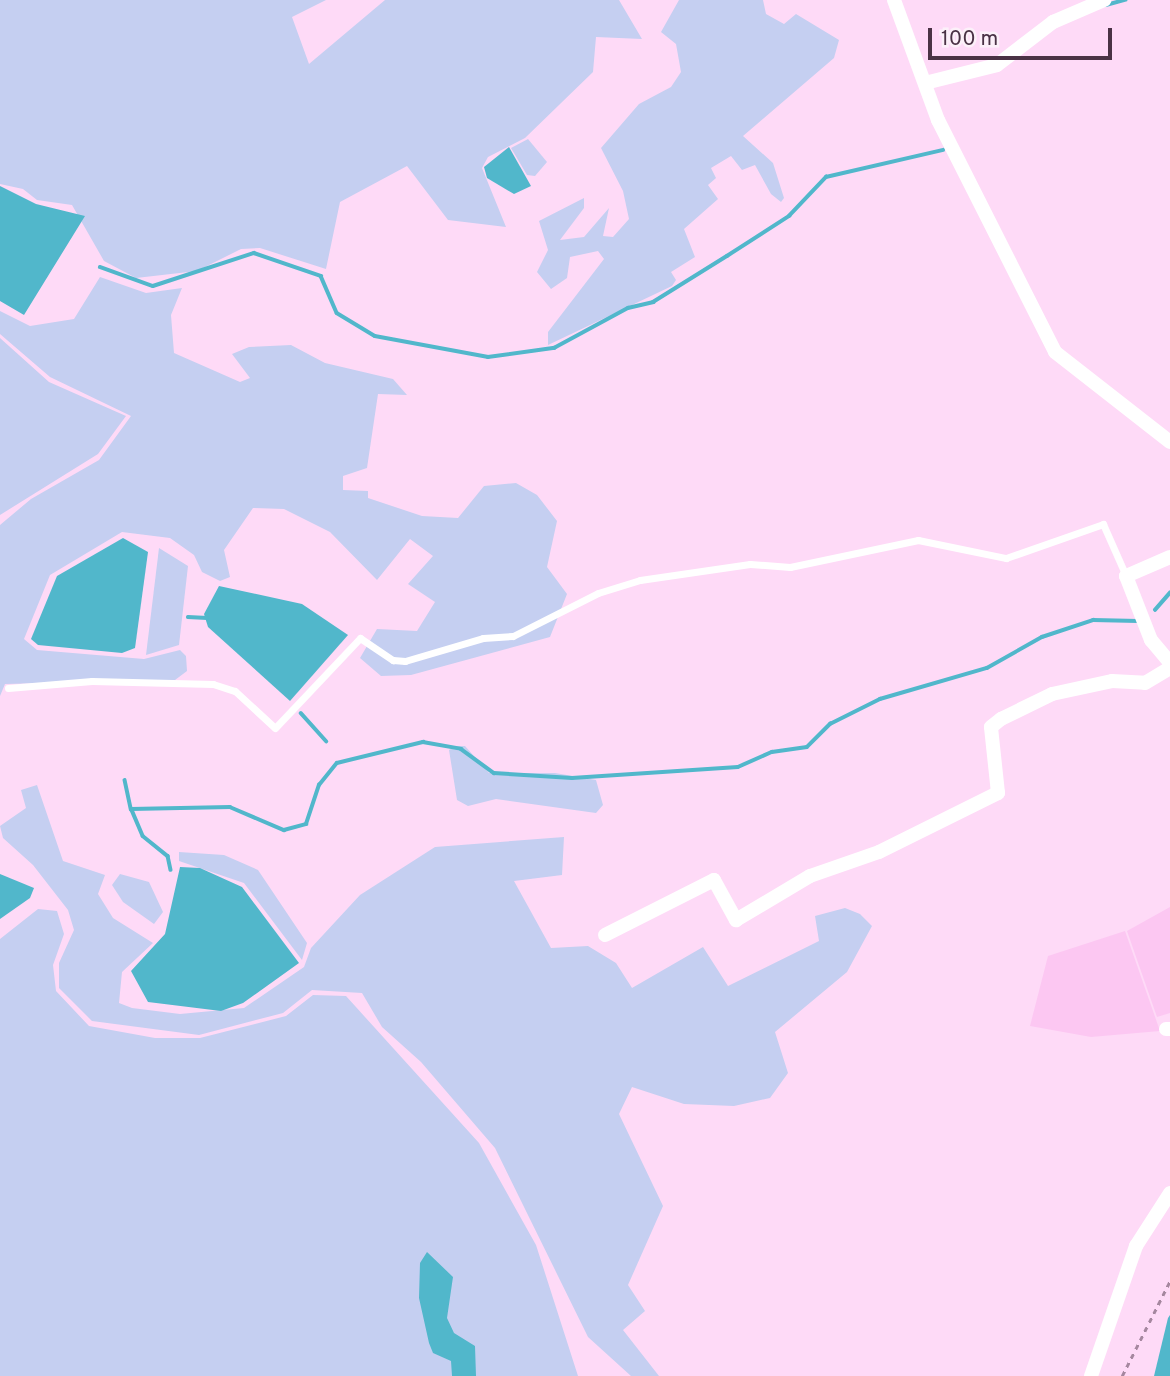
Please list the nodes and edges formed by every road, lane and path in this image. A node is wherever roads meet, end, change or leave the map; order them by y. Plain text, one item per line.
1 (894, 0) edge
2 (1104, 0) edge
3 (925, 83) junction
4 (1170, 442) edge
5 (1170, 558) edge
6 (1126, 576) junction
7 (1170, 666) edge
8 (8, 688) dead end
9 (605, 935) dead end
10 (1170, 1193) edge
11 (1170, 1282) edge
12 (1091, 1376) edge
13 (1122, 1376) edge

1 - 3 street
2 - 3 street
3 - 4 street
5 - 6 street
6 - 7 street
6 - 8 lane
7 - 9 street
10 - 12 street
11 - 13 path

